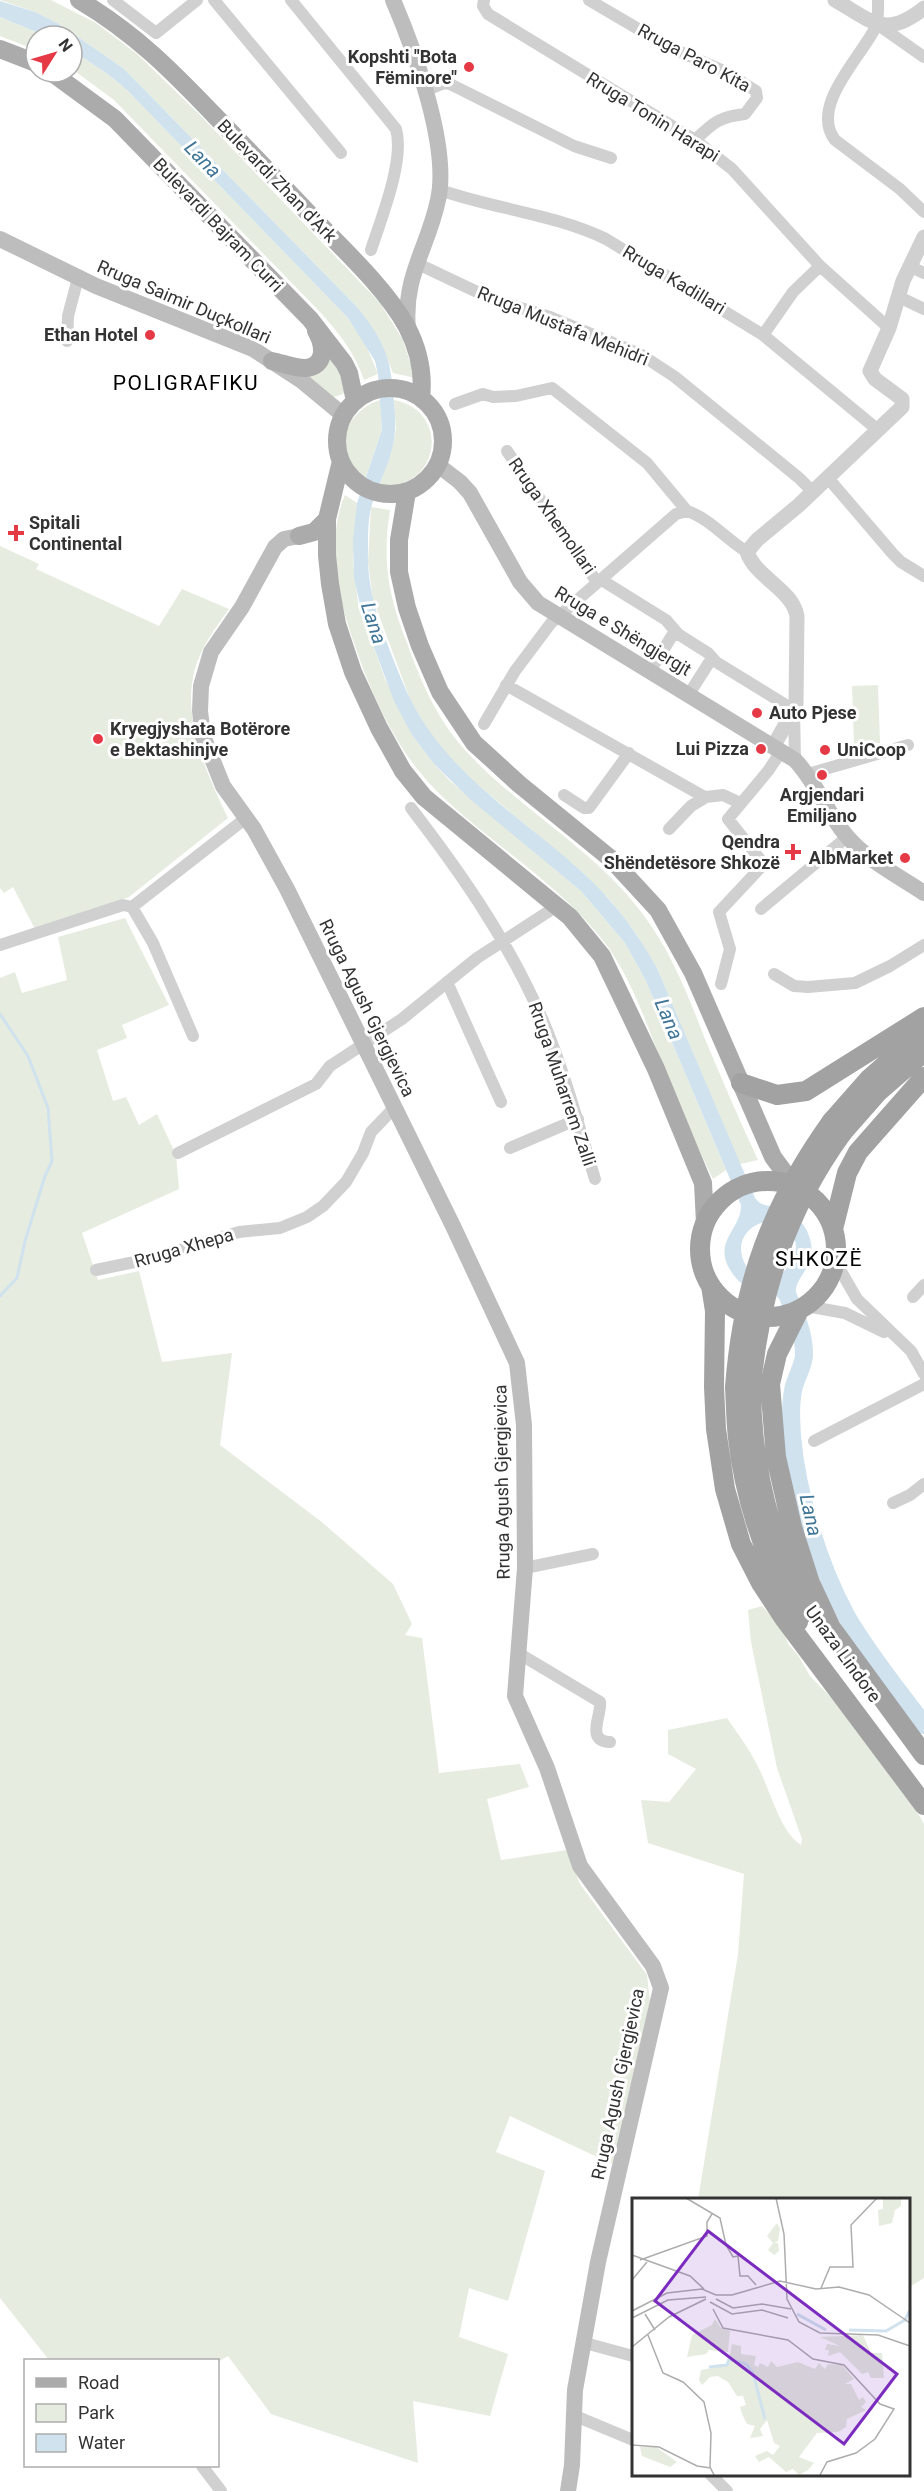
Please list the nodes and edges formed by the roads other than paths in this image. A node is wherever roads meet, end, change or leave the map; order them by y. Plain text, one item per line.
1 (79, 0) edge
2 (113, 0) edge
3 (197, 0) edge
4 (214, 0) edge
5 (291, 0) edge
6 (393, 0) edge
7 (484, 0) edge
8 (589, 0) edge
9 (835, 0) edge
10 (878, 0) edge
11 (924, 8) edge
12 (877, 24) junction
13 (0, 49) edge
14 (924, 57) edge
15 (24, 58) edge
16 (67, 84) edge
17 (426, 91) junction
18 (695, 140) junction
19 (341, 153) dead end
20 (611, 158) dead end
21 (440, 190) junction
22 (924, 212) edge
23 (924, 237) edge
24 (0, 239) edge
25 (371, 250) dead end
26 (416, 263) junction
27 (820, 266) junction
28 (909, 266) junction
29 (924, 273) edge
30 (78, 278) junction
31 (410, 283) junction
32 (374, 284) junction
33 (899, 297) junction
34 (924, 309) edge
35 (309, 319) junction
36 (889, 328) junction
37 (408, 330) junction
38 (763, 335) junction
39 (67, 341) dead end
40 (272, 361) junction
41 (413, 394) junction
42 (355, 403) junction
43 (455, 404) dead end
44 (878, 430) junction
45 (507, 451) dead end
46 (340, 461) junction
47 (438, 465) junction
48 (828, 478) junction
49 (407, 492) junction
50 (813, 492) junction
51 (687, 511) junction
52 (327, 519) junction
53 (299, 536) junction
54 (752, 546) junction
55 (327, 555) junction
56 (924, 576) edge
57 (599, 580) junction
58 (558, 616) junction
59 (675, 631) junction
60 (712, 658) junction
61 (650, 670) junction
62 (506, 685) junction
63 (689, 694) junction
64 (794, 710) junction
65 (484, 724) dead end
66 (908, 745) dead end
67 (784, 752) junction
68 (629, 753) junction
69 (808, 774) junction
70 (564, 795) dead end
71 (706, 797) junction
72 (740, 803) junction
73 (411, 808) dead end
74 (246, 818) junction
75 (669, 829) dead end
76 (847, 837) junction
77 (924, 892) edge
78 (556, 906) junction
79 (132, 907) junction
80 (760, 909) dead end
81 (503, 941) junction
82 (0, 945) edge
83 (924, 945) edge
84 (774, 974) dead end
85 (447, 982) junction
86 (721, 984) dead end
87 (924, 1017) edge
88 (924, 1031) edge
89 (193, 1036) dead end
90 (363, 1045) junction
91 (924, 1052) edge
92 (924, 1077) edge
93 (741, 1083) junction
94 (501, 1102) dead end
95 (395, 1107) junction
96 (578, 1119) junction
97 (837, 1127) junction
98 (510, 1148) dead end
99 (178, 1153) dead end
100 (595, 1179) dead end
101 (801, 1190) junction
102 (705, 1223) junction
103 (833, 1229) junction
104 (835, 1261) junction
105 (96, 1270) dead end
106 (924, 1285) edge
107 (711, 1286) junction
108 (913, 1297) dead end
109 (794, 1315) junction
110 (894, 1336) junction
111 (924, 1374) edge
112 (924, 1384) edge
113 (743, 1387) junction
114 (814, 1441) dead end
115 (924, 1484) edge
116 (893, 1503) dead end
117 (593, 1554) dead end
118 (525, 1568) junction
119 (518, 1653) junction
120 (610, 1742) dead end
121 (924, 1755) edge
122 (924, 1766) edge
123 (924, 1800) edge
124 (924, 1805) edge
125 (585, 2343) junction
126 (632, 2356) edge
127 (573, 2415) junction
128 (632, 2440) edge
129 (203, 2467) edge
130 (711, 2476) edge
131 (221, 2491) edge
132 (568, 2491) edge
133 (727, 2491) edge

1 - 32 main road, Bulevardi Zhan d'Ark
2 - 3 street
4 - 19 street
5 - 25 street
6 - 17 main road
7 - 18 street, Rruga Tonin Harapi
8 - 18 street, Rruga Paro Kita
9 - 12 street
10 - 12 street
11 - 12 street
12 - 14 street
12 - 22 street
13 - 15 main road
16 - 35 main road, Bulevardi Bajram Curri
17 - 20 street
17 - 21 main road
18 - 27 street, Rruga Tonin Harapi
21 - 26 main road
21 - 38 street, Rruga Kadillari
23 - 28 street
24 - 30 main road, Rruga Saimir Duçkollari
26 - 31 main road
26 - 50 street, Rruga Mustafa Mehidri
27 - 36 street, Rruga Tonin Harapi
27 - 38 street
28 - 29 street
28 - 33 street
30 - 39 street
30 - 40 main road, Rruga Saimir Duçkollari
31 - 32 main road
31 - 37 main road
32 - 37 main road, Bulevardi Zhan d'Ark
33 - 34 street
33 - 36 street
35 - 40 main road
35 - 42 main road, Bulevardi Bajram Curri
36 - 44 street
37 - 41 main road, Bulevardi Zhan d'Ark
38 - 44 street, Rruga Kadillari
40 - 42 main road, Rruga Saimir Duçkollari
41 - 42 main road
41 - 47 main road
42 - 46 main road
43 - 51 street
44 - 48 street
45 - 57 street, Rruga Xhemollari
46 - 49 main road
46 - 52 main road
47 - 49 main road
47 - 58 main road, Rruga e Shëngjergjt
48 - 50 street
48 - 56 street
49 - 93 main road
50 - 54 street
51 - 54 street
51 - 57 street, Rruga Xhemollari
52 - 53 main road
52 - 55 main road
53 - 55 main road
53 - 74 main road, Rruga Agush Gjergjevica
54 - 64 street
55 - 78 main road
57 - 58 street, Rruga Xhemollari
57 - 59 street
58 - 61 main road, Rruga e Shëngjergjt
58 - 62 street, Rruga Xhemollari
59 - 60 street
59 - 61 street
60 - 63 street
60 - 64 street
61 - 63 main road, Rruga e Shëngjergjt
62 - 65 street, Rruga Xhemollari
62 - 68 street
63 - 67 main road, Rruga e Shëngjergjt
64 - 67 street
64 - 67 street
66 - 69 street
67 - 69 main road, Rruga e Shëngjergjt
67 - 72 street
68 - 70 street
68 - 71 street
69 - 76 main road, Rruga e Shëngjergjt
71 - 72 street
71 - 75 street
72 - 86 street
73 - 81 street, Rruga Muharrem Zalli
74 - 79 street
74 - 90 main road, Rruga Agush Gjergjevica
76 - 77 main road, Rruga e Shëngjergjt
76 - 80 street
78 - 81 street
78 - 102 main road
79 - 82 street
79 - 89 street
81 - 85 street
81 - 96 street, Rruga Muharrem Zalli
83 - 84 street
85 - 90 street
85 - 94 street
87 - 93 highway
88 - 97 highway
90 - 95 main road, Rruga Agush Gjergjevica
90 - 99 street
91 - 97 highway
92 - 103 highway
93 - 101 main road
95 - 105 street, Rruga Xhepa
95 - 118 main road, Rruga Agush Gjergjevica
96 - 98 street
96 - 100 street, Rruga Muharrem Zalli
97 - 113 highway, bridge
101 - 102 highway
101 - 103 highway
102 - 107 highway
103 - 104 highway
104 - 109 highway
104 - 110 street
106 - 108 street
107 - 109 highway
107 - 124 highway
109 - 110 street
109 - 121 highway
110 - 111 street
112 - 114 street
113 - 122 highway, Unaza Lindore
113 - 123 highway, Unaza Lindore
115 - 116 street
117 - 118 street
118 - 119 main road, Rruga Agush Gjergjevica
119 - 120 street
119 - 125 main road, Rruga Agush Gjergjevica
125 - 126 street
125 - 127 main road, Rruga Agush Gjergjevica
127 - 128 street
127 - 132 main road, Rruga Agush Gjergjevica
129 - 131 street
130 - 133 street

